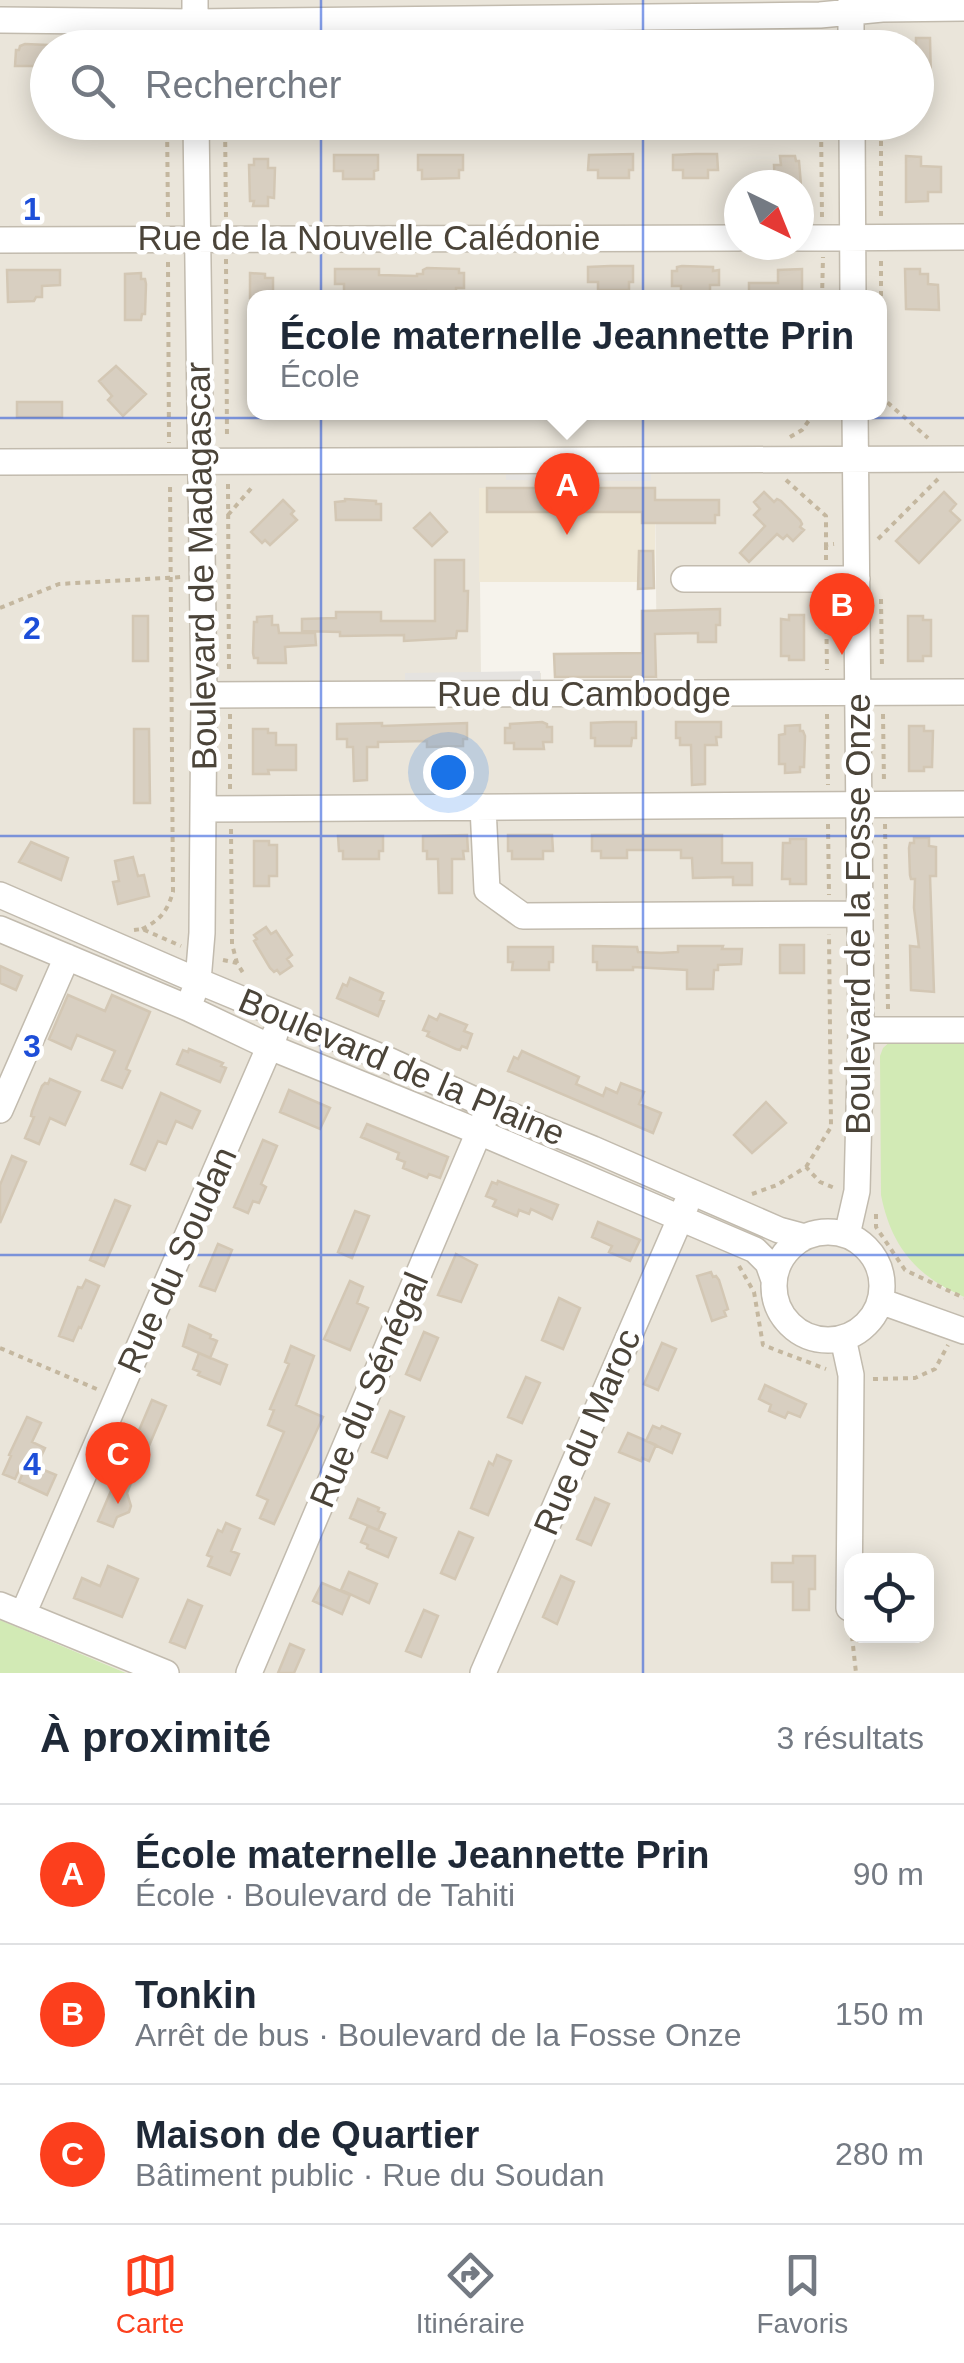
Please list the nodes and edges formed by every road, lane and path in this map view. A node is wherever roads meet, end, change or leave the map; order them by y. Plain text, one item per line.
1 (851, 6) edge
2 (964, 8) edge
3 (0, 20) edge
4 (195, 23) edge
5 (167, 140) edge
6 (196, 140) edge
7 (225, 140) edge
8 (819, 140) edge
9 (852, 140) edge
10 (814, 203) edge
11 (964, 237) edge
12 (168, 238) junction
13 (196, 238) junction
14 (226, 238) junction
15 (724, 238) edge
16 (814, 238) edge
17 (852, 238) junction
18 (0, 240) edge
19 (814, 254) edge
20 (821, 290) edge
21 (853, 290) edge
22 (887, 402) edge
23 (855, 420) edge
24 (953, 459) edge
25 (170, 460) junction
26 (200, 460) junction
27 (228, 460) junction
28 (274, 460) junction
29 (856, 460) junction
30 (0, 462) edge
31 (228, 516) junction
32 (826, 545) dead end
33 (202, 576) junction
34 (170, 578) junction
35 (684, 579) dead end
36 (826, 579) junction
37 (857, 579) junction
38 (0, 608) edge
39 (827, 692) junction
40 (858, 692) junction
41 (964, 692) edge
42 (217, 695) junction
43 (828, 804) junction
44 (859, 804) junction
45 (964, 804) edge
46 (483, 806) junction
47 (203, 808) junction
48 (230, 808) junction
49 (0, 896) edge
50 (829, 914) junction
51 (860, 914) junction
52 (0, 929) edge
53 (142, 929) dead end
54 (67, 958) junction
55 (238, 963) dead end
56 (198, 981) junction
57 (188, 1008) junction
58 (282, 1015) junction
59 (861, 1030) junction
60 (964, 1030) edge
61 (270, 1047) junction
62 (386, 1058) junction
63 (374, 1090) junction
64 (490, 1107) junction
65 (0, 1110) edge
66 (478, 1132) junction
67 (593, 1148) junction
68 (806, 1167) junction
69 (582, 1176) junction
70 (857, 1191) junction
71 (692, 1192) junction
72 (751, 1194) dead end
73 (876, 1210) dead end
74 (680, 1218) junction
75 (847, 1235) junction
76 (804, 1237) junction
77 (738, 1264) dead end
78 (774, 1280) junction
79 (964, 1298) edge
80 (880, 1301) junction
81 (960, 1329) edge
82 (842, 1338) junction
83 (0, 1348) edge
84 (850, 1378) junction
85 (117, 1398) junction
86 (849, 1553) edge
87 (11, 1609) edge
88 (853, 1643) edge
89 (166, 1673) edge
90 (248, 1673) edge
91 (484, 1673) edge
92 (856, 1673) edge

1 - 2 street
1 - 4 street
3 - 4 street
5 - 12 path
6 - 13 street, Boulevard de Madagascar
7 - 14 path
8 - 10 path
9 - 17 street
11 - 17 street
12 - 13 street, Rue de la Nouvelle Calédonie
12 - 18 street, Rue de la Nouvelle Calédonie
12 - 25 path
13 - 14 street, Rue de la Nouvelle Calédonie
13 - 26 street, Boulevard de Madagascar
14 - 15 street, Rue de la Nouvelle Calédonie
14 - 27 path
16 - 17 street
17 - 21 street
19 - 20 path
22 - 24 path
23 - 29 street, Boulevard de la Fosse Onze
24 - 29 street
25 - 26 street
25 - 30 street
25 - 34 path
26 - 27 street
26 - 33 street, Boulevard de Madagascar
27 - 28 street
27 - 31 path
28 - 29 street
28 - 31 path
29 - 37 street, Boulevard de la Fosse Onze
31 - 42 path
32 - 36 path
33 - 34 path
33 - 42 street, Boulevard de Madagascar
34 - 38 path
34 - 53 path
35 - 36 street
36 - 37 street
36 - 39 path
37 - 40 street, Boulevard de la Fosse Onze
39 - 40 street, Rue du Cambodge
39 - 42 street, Rue du Cambodge
39 - 43 path
40 - 41 street, Rue du Cambodge
40 - 44 street, Boulevard de la Fosse Onze
42 - 47 street, Boulevard de Madagascar
42 - 48 path
43 - 44 street
43 - 46 street
43 - 50 path
44 - 45 street
44 - 51 street, Boulevard de la Fosse Onze
46 - 48 street
46 - 50 street
47 - 48 street
47 - 56 street, Boulevard de Madagascar
48 - 55 path
49 - 56 street, Boulevard de la Plaine
50 - 51 street
50 - 68 path
51 - 59 street, Boulevard de la Fosse Onze
52 - 54 street, Boulevard de la Plaine
54 - 57 street, Boulevard de la Plaine
54 - 65 street
56 - 57 street, Boulevard de Madagascar
56 - 58 street, Boulevard de la Plaine
57 - 61 street, Boulevard de la Plaine
58 - 61 street, Rue du Soudan
58 - 62 street, Boulevard de la Plaine
59 - 60 street
59 - 70 street, Boulevard de la Fosse Onze
61 - 63 street, Boulevard de la Plaine
61 - 85 street, Rue du Soudan
62 - 63 street
62 - 64 street, Boulevard de la Plaine
63 - 66 street, Boulevard de la Plaine
64 - 66 street, Rue du Sénégal
64 - 67 street, Boulevard de la Plaine
66 - 69 street, Boulevard de la Plaine
66 - 90 street, Rue du Sénégal
67 - 69 street
67 - 71 street, Boulevard de la Plaine
68 - 70 path
68 - 72 path
69 - 74 street, Boulevard de la Plaine
70 - 75 street, Boulevard de la Fosse Onze
71 - 74 street, Rue du Maroc
71 - 76 street, Boulevard de la Plaine
73 - 79 path
74 - 78 street, Boulevard de la Plaine
74 - 91 street, Rue du Maroc
75 - 76 street
75 - 80 street
76 - 78 street
77 - 84 path
78 - 82 street
80 - 81 street
80 - 82 street
81 - 84 path
82 - 84 street
83 - 85 path
84 - 86 street
85 - 87 street, Rue du Soudan
87 - 89 street
88 - 92 path

